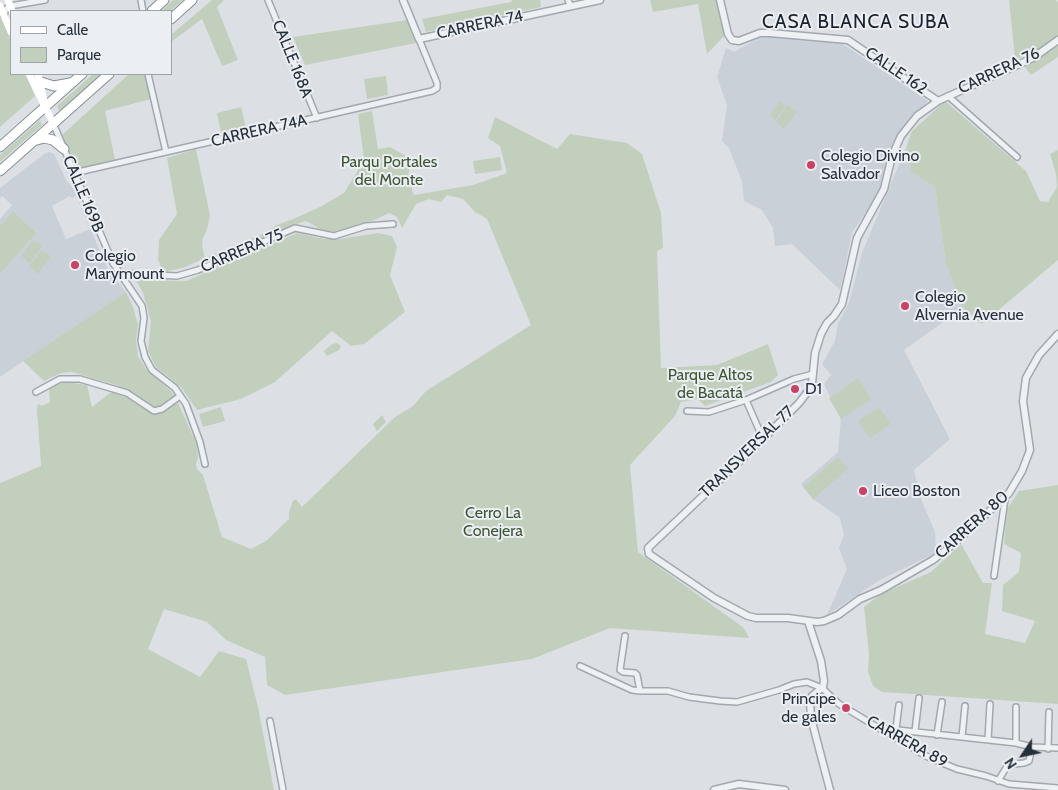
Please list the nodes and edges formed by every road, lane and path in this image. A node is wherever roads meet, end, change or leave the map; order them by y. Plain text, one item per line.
1 (45, 0) edge
2 (164, 0) edge
3 (192, 0) edge
4 (268, 0) edge
5 (403, 0) edge
6 (600, 0) edge
7 (720, 0) edge
8 (569, 3) edge
9 (0, 6) edge
10 (10, 6) edge
11 (153, 10) edge
12 (4, 16) junction
13 (172, 18) edge
14 (10, 30) edge
15 (419, 39) junction
16 (1058, 40) edge
17 (30, 75) edge
18 (81, 75) edge
19 (108, 75) edge
20 (148, 75) edge
21 (39, 78) edge
22 (72, 82) junction
23 (948, 96) junction
24 (938, 100) junction
25 (46, 106) junction
26 (316, 118) junction
27 (54, 123) junction
28 (34, 141) junction
29 (0, 146) edge
30 (64, 149) junction
31 (166, 152) junction
32 (1017, 157) dead end
33 (0, 171) edge
34 (74, 173) junction
35 (393, 224) dead end
36 (120, 273) junction
37 (1058, 334) edge
38 (813, 374) junction
39 (36, 392) dead end
40 (180, 396) junction
41 (746, 400) junction
42 (687, 411) dead end
43 (763, 439) junction
44 (205, 464) dead end
45 (1005, 499) junction
46 (649, 554) joint
47 (994, 576) dead end
48 (808, 621) junction
49 (625, 636) dead end
50 (580, 666) dead end
51 (822, 688) junction
52 (640, 691) junction
53 (919, 698) dead end
54 (942, 702) dead end
55 (990, 704) dead end
56 (899, 705) dead end
57 (965, 706) dead end
58 (1016, 707) dead end
59 (1049, 712) dead end
60 (270, 721) dead end
61 (877, 727) junction
62 (896, 729) junction
63 (915, 731) junction
64 (937, 735) junction
65 (962, 737) junction
66 (988, 740) junction
67 (1016, 743) junction
68 (1032, 747) junction
69 (1058, 748) edge
70 (1048, 749) junction
71 (998, 781) junction
72 (1058, 788) edge
73 (283, 790) edge
74 (714, 790) edge
75 (784, 790) edge
76 (830, 790) edge

1 - 10 street
2 - 11 highway
3 - 13 highway
4 - 26 street, CALLE 168A
5 - 15 street
6 - 8 street, CARRERA 74
7 - 24 street, CALLE 162
8 - 15 street, CARRERA 74
9 - 12 main road
10 - 12 street
12 - 14 main road
15 - 26 street, CARRERA 74A
16 - 23 street, CARRERA 76
17 - 25 main road, CALLE 169B
18 - 22 highway
19 - 27 highway
20 - 31 street
21 - 22 highway
21 - 25 main road, CALLE 169B
22 - 25 highway
23 - 24 street, CARRERA 76
23 - 32 street, CALLE 162
24 - 38 street, TRANSVERSAL 77
25 - 27 main road, CALLE 169B
25 - 29 highway
26 - 31 street, CARRERA 74A
27 - 28 highway
27 - 30 street, CALLE 169B
28 - 30 highway
28 - 33 highway
30 - 34 street, CALLE 169B
31 - 34 street, CARRERA 74A
34 - 36 street, CALLE 169B
35 - 36 street, CARRERA 75
36 - 40 street, CALLE 169B
37 - 45 street, CARRERA 80
38 - 41 street
38 - 43 street, TRANSVERSAL 77
39 - 40 street
40 - 44 street, CALLE 169B
41 - 42 street
41 - 43 street
43 - 46 street, TRANSVERSAL 77
45 - 47 street
45 - 48 street, CARRERA 80
46 - 48 street, CARRERA 80
48 - 51 street
49 - 52 street
50 - 52 street
51 - 52 street
51 - 61 street, CARRERA 89
51 - 76 street
53 - 63 street
54 - 64 street
55 - 66 street
56 - 62 street
57 - 65 street
58 - 67 street
59 - 70 street
60 - 73 street
61 - 62 street
61 - 71 street, CARRERA 89
62 - 63 street
63 - 64 street
64 - 65 street
65 - 66 street
66 - 67 street
67 - 68 street
68 - 70 street
68 - 71 street
69 - 70 street
71 - 72 street, CARRERA 89
74 - 75 street

